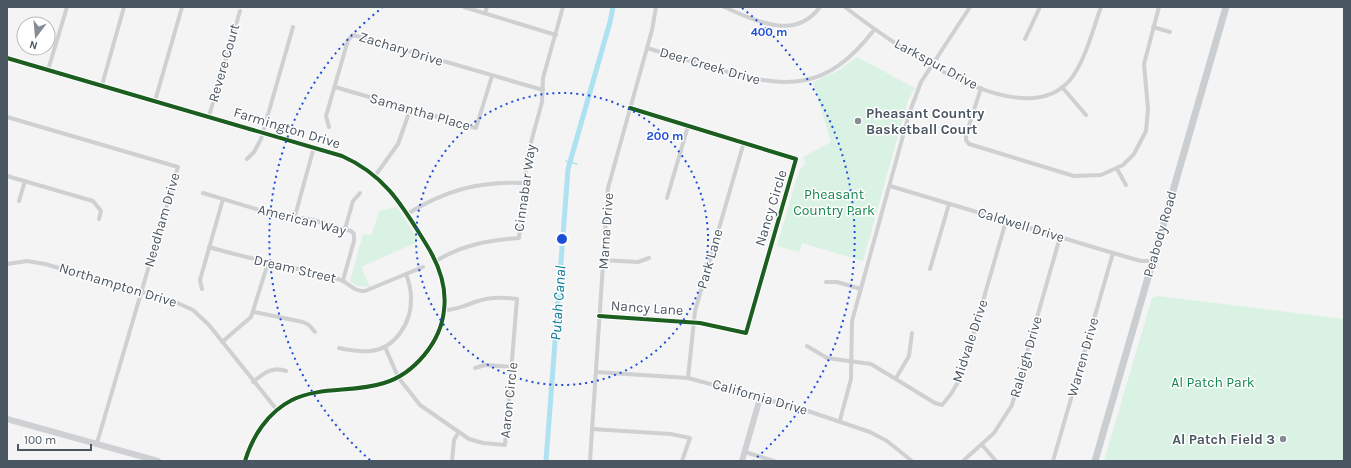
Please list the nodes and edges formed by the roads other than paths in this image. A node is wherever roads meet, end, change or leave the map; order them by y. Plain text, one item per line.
1 (67, 7) edge
2 (124, 7) edge
3 (182, 7) edge
4 (464, 7) edge
5 (487, 7) edge
6 (563, 7) edge
7 (656, 7) edge
8 (724, 7) edge
9 (820, 7) edge
10 (845, 7) edge
11 (970, 7) edge
12 (1040, 7) edge
13 (1100, 7) edge
14 (1159, 7) edge
15 (1226, 7) edge
16 (240, 11) dead end
17 (485, 13) junction
18 (293, 27) dead end
19 (1153, 28) junction
20 (874, 30) junction
21 (1170, 32) dead end
22 (556, 35) junction
23 (1025, 38) dead end
24 (647, 48) junction
25 (7, 58) edge
26 (932, 65) junction
27 (48, 70) junction
28 (492, 76) junction
29 (102, 85) junction
30 (335, 87) junction
31 (1062, 87) junction
32 (981, 88) junction
33 (543, 90) junction
34 (155, 101) junction
35 (630, 108) junction
36 (410, 110) junction
37 (1086, 115) dead end
38 (209, 116) junction
39 (7, 117) edge
40 (688, 126) junction
41 (329, 127) dead end
42 (262, 132) junction
43 (744, 142) junction
44 (314, 147) junction
45 (247, 159) dead end
46 (1117, 169) junction
47 (7, 176) edge
48 (375, 176) junction
49 (25, 181) junction
50 (524, 183) junction
51 (1126, 185) dead end
52 (890, 186) junction
53 (203, 193) dead end
54 (360, 193) dead end
55 (667, 198) dead end
56 (223, 199) junction
57 (19, 201) dead end
58 (949, 204) junction
59 (407, 214) junction
60 (295, 216) junction
61 (99, 219) dead end
62 (1006, 221) junction
63 (345, 229) junction
64 (1060, 237) junction
65 (209, 247) junction
66 (1113, 253) junction
67 (649, 258) dead end
68 (603, 260) junction
69 (436, 261) junction
70 (1152, 261) junction
71 (268, 263) junction
72 (7, 264) edge
73 (423, 267) dead end
74 (930, 269) dead end
75 (406, 274) junction
76 (343, 280) junction
77 (826, 282) dead end
78 (202, 289) dead end
79 (861, 289) junction
80 (142, 291) junction
81 (444, 310) junction
82 (254, 312) junction
83 (599, 316) junction
84 (693, 322) junction
85 (315, 332) dead end
86 (912, 333) dead end
87 (222, 342) junction
88 (807, 346) dead end
89 (385, 347) junction
90 (339, 348) dead end
91 (851, 362) junction
92 (512, 367) junction
93 (475, 368) dead end
94 (286, 371) dead end
95 (596, 372) junction
96 (398, 377) junction
97 (688, 378) junction
98 (896, 378) junction
99 (254, 382) junction
100 (760, 398) junction
101 (277, 410) junction
102 (7, 419) edge
103 (840, 420) junction
104 (592, 429) junction
105 (458, 433) junction
106 (97, 443) junction
107 (982, 446) junction
108 (744, 452) junction
109 (158, 461) edge
110 (245, 461) edge
111 (452, 461) edge
112 (590, 461) edge
113 (682, 461) edge
114 (742, 461) edge
115 (774, 461) edge
116 (912, 461) edge
117 (963, 461) edge
118 (996, 461) edge
119 (1053, 461) edge
120 (1095, 461) edge

1 - 27 street
2 - 29 street
3 - 34 street
4 - 17 street
5 - 17 street
6 - 22 street, Cinnabar Way
7 - 24 street, Marna Drive
8 - 9 street
10 - 20 street, Larkspur Drive
11 - 26 street
12 - 23 street
13 - 31 street, Larkspur Drive
14 - 19 street
15 - 70 main road, Peabody Road
16 - 38 street, Revere Court
17 - 22 street
18 - 42 street
19 - 21 street
19 - 46 street
20 - 24 street, Deer Creek Drive
20 - 26 street, Larkspur Drive
22 - 33 street, Cinnabar Way
24 - 35 street, Marna Drive
25 - 27 street, Farmington Drive
26 - 32 street, Larkspur Drive
26 - 52 street
27 - 29 street, Farmington Drive
28 - 30 street, Zachary Drive
28 - 33 street, Zachary Drive
28 - 36 street, Samantha Place
29 - 34 street, Farmington Drive
30 - 36 street, Samantha Place
30 - 41 street, Zachary Drive
31 - 32 street, Larkspur Drive
31 - 37 street
32 - 46 street
33 - 50 street, Cinnabar Way
34 - 38 street, Farmington Drive
35 - 40 street, Nancy Circle
35 - 68 street, Marna Drive
36 - 48 street
38 - 42 street, Farmington Drive
39 - 80 street, Needham Drive
40 - 43 street, Nancy Circle
40 - 55 street
42 - 44 street, Farmington Drive
42 - 45 street
43 - 84 street, Park Lane
43 - 84 street, Nancy Circle
44 - 48 street, Farmington Drive
44 - 60 street
46 - 51 street
47 - 49 street
48 - 59 street, Farmington Drive
49 - 57 street
49 - 61 street
50 - 59 street
50 - 69 street, Cinnabar Way
52 - 58 street, Caldwell Drive
52 - 79 street
53 - 56 street, American Way
54 - 63 street
56 - 60 street, American Way
56 - 65 street
58 - 62 street, Caldwell Drive
58 - 74 street
59 - 69 street, Farmington Drive
60 - 63 street, American Way
62 - 64 street, Caldwell Drive
62 - 98 street, Midvale Drive
63 - 76 street, American Way
64 - 66 street, Caldwell Drive
64 - 107 street, Raleigh Drive
65 - 71 street, Dream Street
65 - 78 street
66 - 70 street, Caldwell Drive
66 - 119 street, Warren Drive
67 - 68 street
68 - 83 street, Marna Drive
69 - 81 street, Farmington Drive
70 - 120 main road, Peabody Road
71 - 76 street, Dream Street
71 - 82 street
72 - 80 street, Northampton Drive
73 - 75 street, Dream Street
75 - 76 street, Dream Street
75 - 89 street
77 - 79 street
79 - 91 street
80 - 87 street, Northampton Drive
80 - 106 street, Needham Drive
81 - 92 street, Aaron Circle
81 - 96 street, Farmington Drive
82 - 85 street
82 - 87 street
83 - 84 street, Nancy Lane
83 - 95 street, Marna Drive
84 - 97 street, Park Lane
86 - 98 street
87 - 99 street, Northampton Drive
88 - 91 street, Midvale Drive
89 - 90 street
89 - 96 street, Aaron Circle
91 - 98 street, Midvale Drive
91 - 103 street
92 - 93 street
92 - 105 street, Aaron Circle
94 - 99 street
95 - 97 street, California Drive
95 - 104 street, Marna Drive
96 - 101 street, Farmington Drive
96 - 105 street, Aaron Circle
97 - 100 street, California Drive
99 - 101 street, Northampton Drive
100 - 103 street, California Drive
100 - 108 main road
101 - 110 street, Farmington Drive
102 - 106 main road
103 - 116 street, California Drive
104 - 112 street, Marna Drive
104 - 113 street
105 - 111 street
106 - 109 main road
107 - 117 street, Raleigh Drive
107 - 118 street
108 - 114 main road
108 - 115 street

